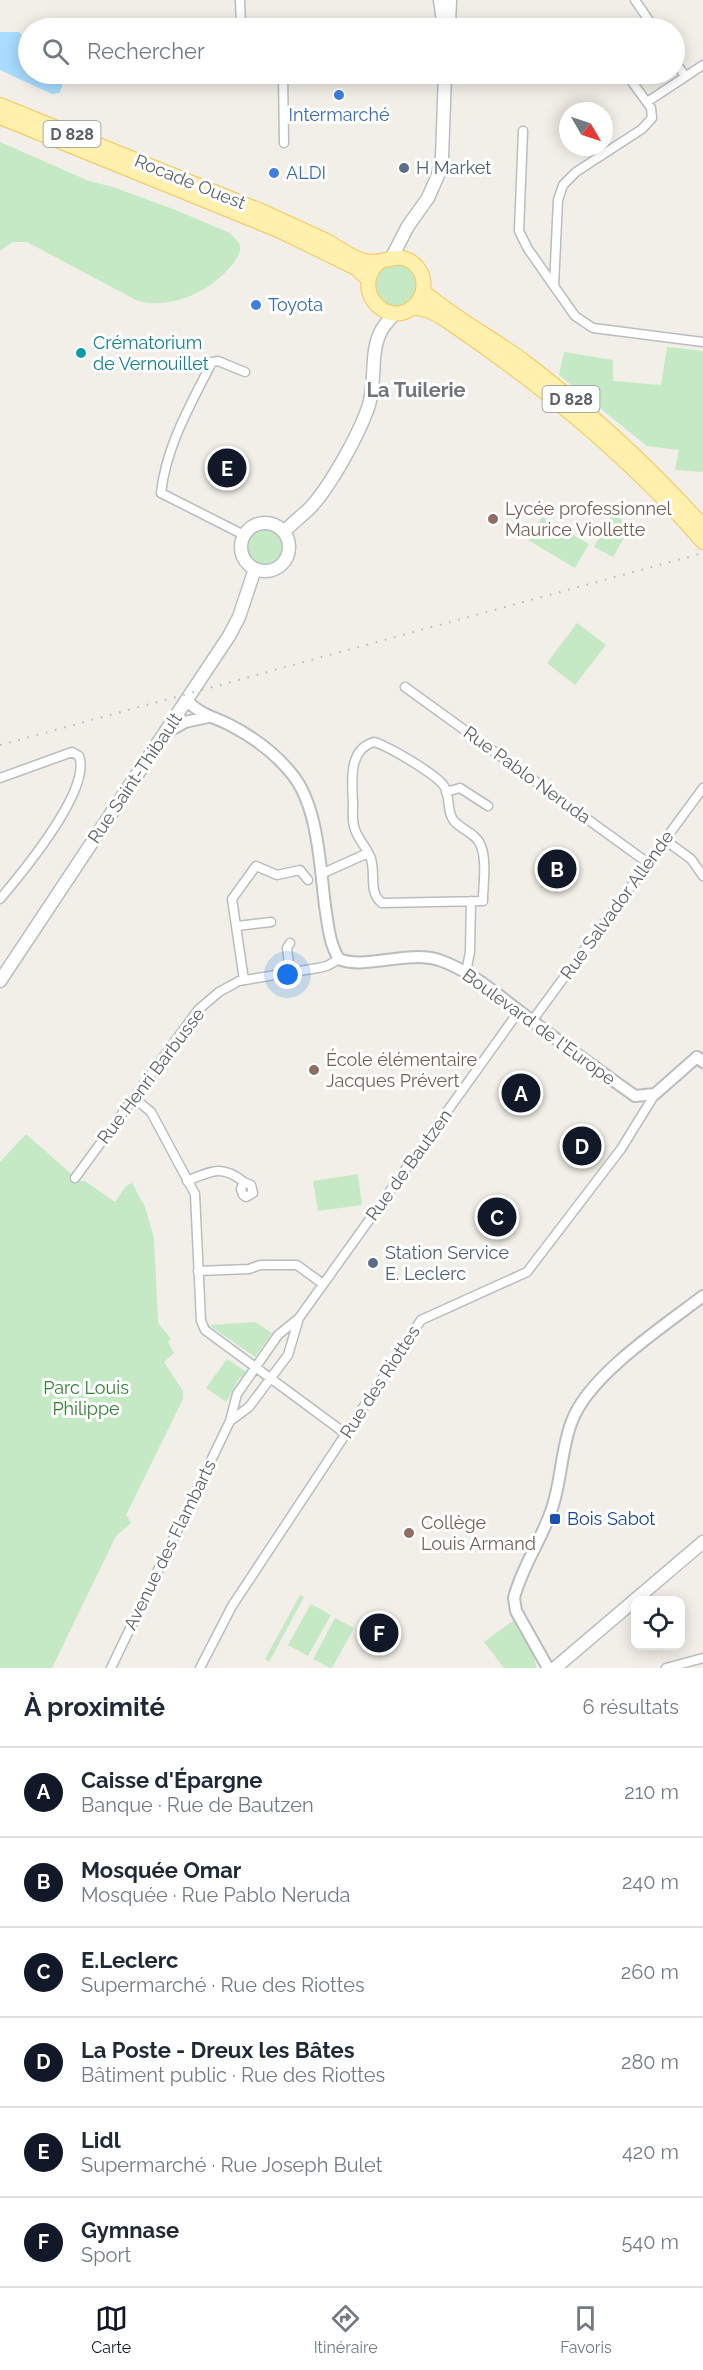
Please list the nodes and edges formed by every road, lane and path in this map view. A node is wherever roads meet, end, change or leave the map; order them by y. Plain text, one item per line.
1 (240, 0) edge
2 (440, 0) edge
3 (450, 0) edge
4 (635, 0) edge
5 (241, 18) edge
6 (443, 18) edge
7 (449, 18) edge
8 (647, 18) edge
9 (703, 64) edge
10 (685, 76) edge
11 (283, 84) edge
12 (445, 84) edge
13 (634, 84) edge
14 (673, 84) edge
15 (647, 102) junction
16 (0, 105) edge
17 (0, 117) edge
18 (523, 131) dead end
19 (284, 143) dead end
20 (404, 237) junction
21 (392, 257) junction
22 (409, 260) junction
23 (378, 263) junction
24 (368, 279) junction
25 (554, 286) junction
26 (423, 291) junction
27 (413, 307) junction
28 (379, 308) junction
29 (395, 313) junction
30 (381, 330) junction
31 (703, 342) edge
32 (245, 372) dead end
33 (284, 532) junction
34 (244, 535) junction
35 (702, 535) edge
36 (255, 569) junction
37 (405, 687) dead end
38 (186, 700) junction
39 (204, 715) junction
40 (176, 716) junction
41 (165, 733) junction
42 (0, 778) edge
43 (703, 788) edge
44 (446, 792) junction
45 (489, 806) dead end
46 (665, 840) junction
47 (368, 853) junction
48 (648, 863) junction
49 (321, 874) junction
50 (703, 876) edge
51 (308, 880) dead end
52 (0, 899) edge
53 (471, 901) junction
54 (271, 922) dead end
55 (237, 926) junction
56 (290, 943) dead end
57 (339, 959) junction
58 (290, 972) junction
59 (466, 972) junction
60 (244, 980) junction
61 (0, 981) edge
62 (519, 1011) junction
63 (532, 1021) junction
64 (701, 1056) edge
65 (655, 1094) junction
66 (134, 1098) junction
67 (75, 1178) dead end
68 (187, 1181) junction
69 (244, 1182) dead end
70 (198, 1271) junction
71 (323, 1284) junction
72 (703, 1296) edge
73 (299, 1318) junction
74 (256, 1368) junction
75 (270, 1378) junction
76 (230, 1421) junction
77 (346, 1434) junction
78 (703, 1542) edge
79 (703, 1658) edge
80 (111, 1668) edge
81 (200, 1668) edge
82 (548, 1668) edge
83 (555, 1668) edge
84 (669, 1668) edge

1 - 5 street
2 - 6 main road
3 - 7 main road
4 - 8 street
9 - 10 street
11 - 19 street
12 - 20 main road
13 - 15 street
14 - 15 street
15 - 25 street
16 - 23 main road, Rocade Ouest / D 828
17 - 24 main road, Rocade Ouest / D 828
18 - 25 street
20 - 21 main road
20 - 22 main road
21 - 22 main road
21 - 23 main road
22 - 26 main road
23 - 24 main road
24 - 28 main road
25 - 31 street
26 - 27 main road
26 - 35 main road, D 828
27 - 29 main road
27 - 35 main road, D 828
28 - 29 main road
28 - 30 main road
29 - 30 main road
30 - 33 main road
32 - 34 street
33 - 34 main road
33 - 36 main road
34 - 36 main road
36 - 38 main road, Rue Saint-Thibault
37 - 48 street, Rue Pablo Neruda
38 - 39 street
38 - 40 main road, Rue Saint-Thibault
39 - 40 street
39 - 41 street
39 - 49 street
40 - 41 main road, Rue Saint-Thibault
41 - 61 main road, Rue Saint-Thibault
42 - 52 street
43 - 46 street, Rue Salvador Allende
44 - 45 street
44 - 47 street
44 - 53 street
46 - 48 street, Rue Salvador Allende
46 - 50 street
47 - 49 street
47 - 53 street
48 - 63 street, Rue Salvador Allende
49 - 57 street
51 - 55 street
53 - 59 street
54 - 55 street
55 - 60 street
56 - 58 street
57 - 58 street, Rue Henri Barbusse
57 - 59 street, Boulevard de l'Europe
58 - 60 street, Rue Henri Barbusse
59 - 62 street, Boulevard de l'Europe
60 - 66 street, Rue Henri Barbusse
62 - 63 street, Boulevard de l'Europe
62 - 71 street, Rue de Bautzen
63 - 65 street, Boulevard de l'Europe
64 - 65 street
65 - 77 street, Rue des Riottes
66 - 67 street, Rue Henri Barbusse
66 - 68 street
68 - 69 street
68 - 70 street
70 - 71 street
70 - 74 street
71 - 73 street, Rue de Bautzen
72 - 82 street
73 - 74 street, Rue de Bautzen
73 - 75 street, Rue de Bautzen
74 - 75 street
74 - 76 street, Rue de Bautzen
75 - 76 street, Rue de Bautzen
75 - 77 street
76 - 80 street, Avenue des Flambarts
77 - 81 street, Rue des Riottes
78 - 83 main road
79 - 84 street

